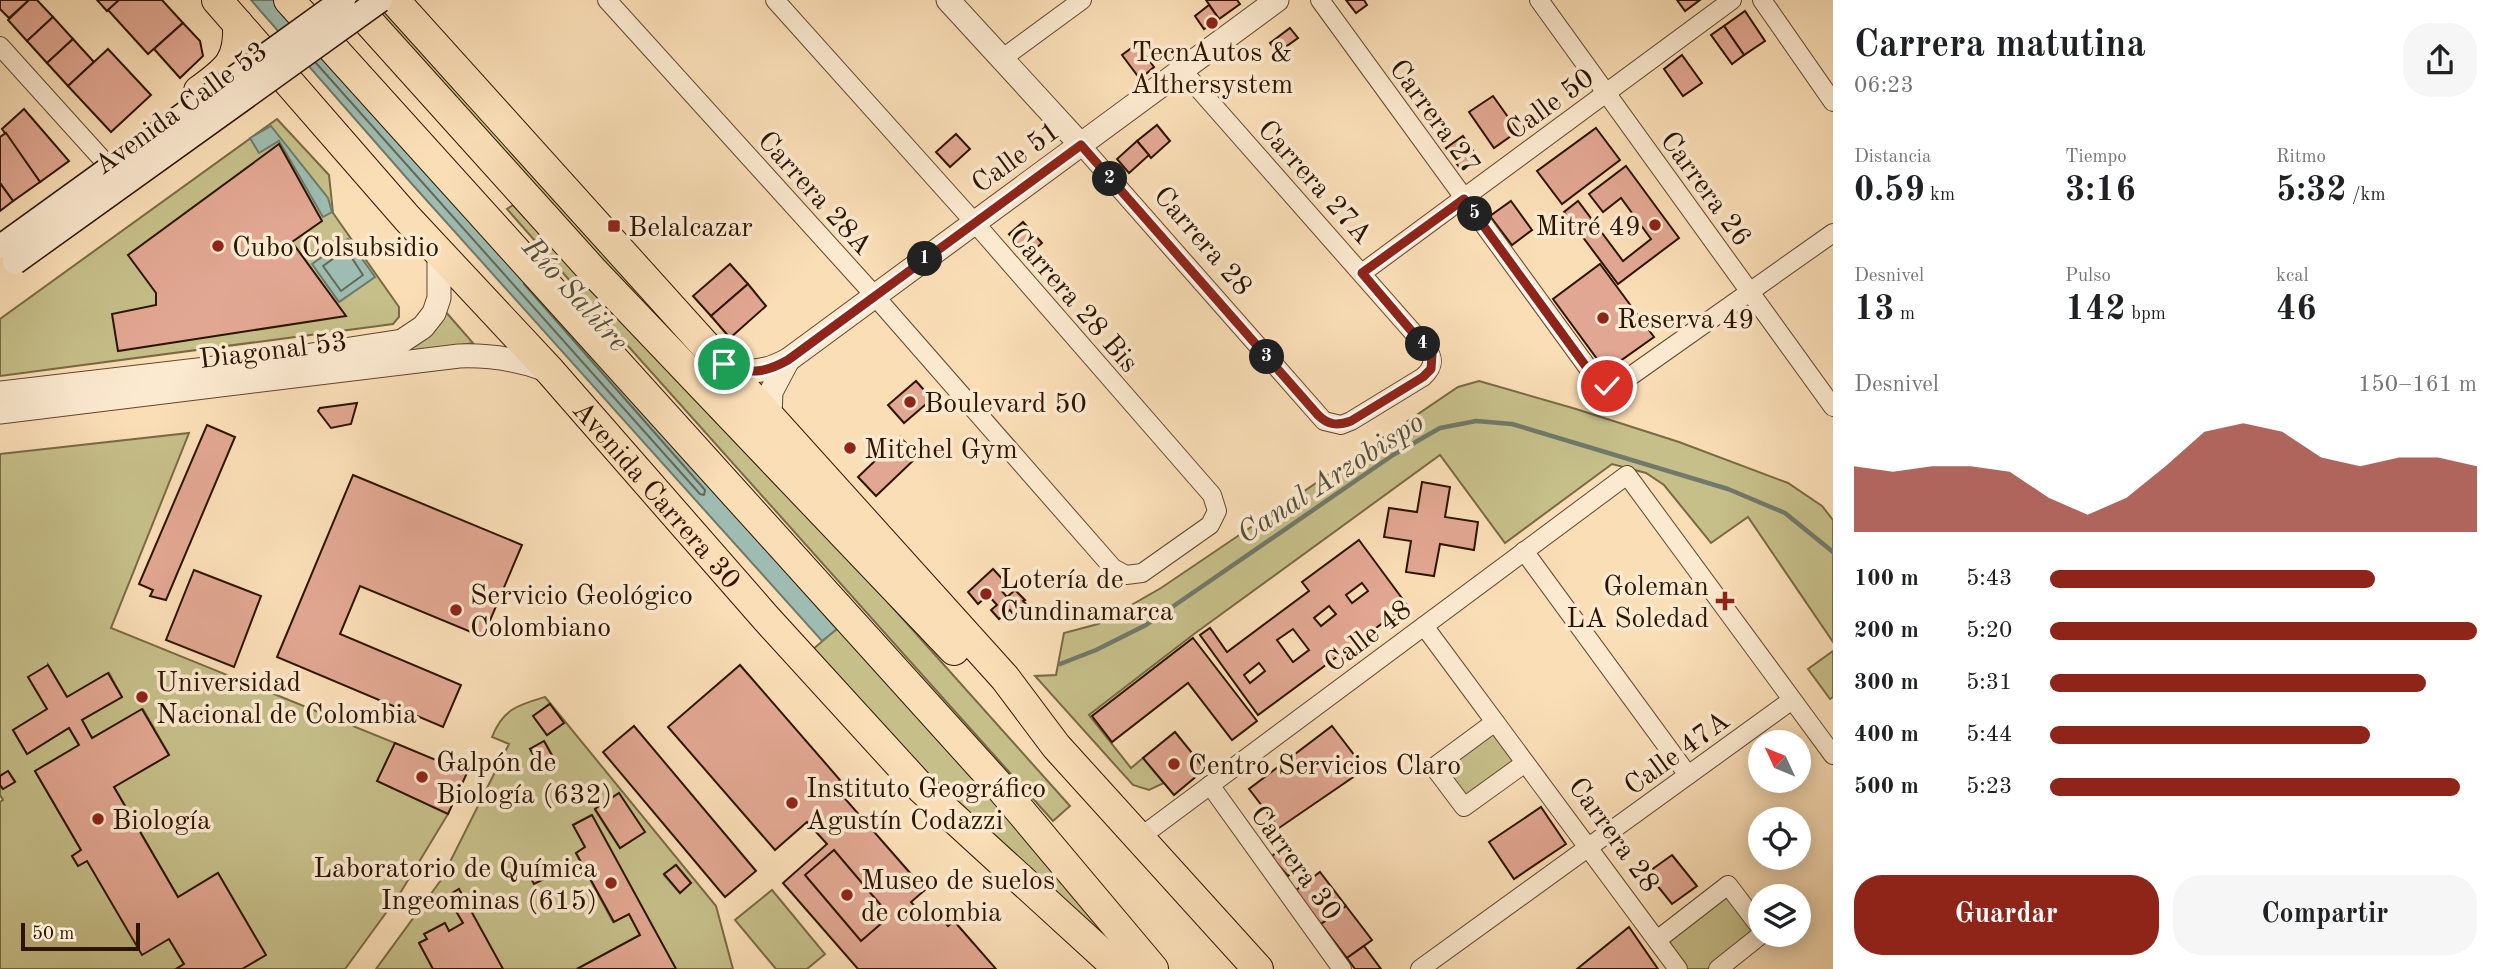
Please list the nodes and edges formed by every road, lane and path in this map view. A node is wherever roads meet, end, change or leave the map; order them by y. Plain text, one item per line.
1 (217, 0) edge
2 (289, 0) edge
3 (343, 0) edge
4 (349, 0) edge
5 (380, 0) edge
6 (394, 0) edge
7 (607, 0) edge
8 (775, 0) edge
9 (948, 0) edge
10 (1082, 0) edge
11 (1277, 0) edge
12 (1320, 0) edge
13 (1539, 0) edge
14 (1732, 0) edge
15 (1762, 0) edge
16 (239, 24) junction
17 (0, 46) edge
18 (1003, 58) junction
19 (1182, 70) junction
20 (1606, 93) junction
21 (1833, 102) edge
22 (1081, 145) junction
23 (103, 160) junction
24 (1464, 199) junction
25 (975, 223) junction
26 (1833, 233) edge
27 (6, 247) edge
28 (439, 253) junction
29 (1362, 273) junction
30 (1750, 292) junction
31 (875, 296) junction
32 (788, 360) junction
33 (1433, 362) joint
34 (724, 364) junction
35 (550, 372) junction
36 (0, 393) edge
37 (1833, 407) edge
38 (0, 412) edge
39 (770, 415) junction
40 (1524, 551) junction
41 (1126, 575) joint
42 (1424, 626) junction
43 (1792, 700) junction
44 (1495, 722) junction
45 (1056, 746) junction
46 (1833, 755) edge
47 (1525, 763) junction
48 (1688, 775) junction
49 (1210, 785) junction
50 (1139, 838) junction
51 (1588, 847) junction
52 (1748, 911) edge
53 (1657, 940) junction
54 (1748, 945) edge
55 (1118, 969) edge
56 (1153, 969) edge
57 (1258, 969) edge
58 (1342, 969) edge
59 (1420, 969) edge
60 (1678, 969) edge
61 (1718, 969) edge

1 - 16 highway, Avenida Carrera 30
2 - 56 highway, Avenida Carrera 30
3 - 27 main road, Avenida Calle 53, bridge
4 - 45 highway
5 - 27 main road, Avenida Calle 53, bridge
6 - 34 highway
7 - 31 street, Carrera 28A
8 - 25 street, Carrera 28 Bis
9 - 18 street, Carrera 28
10 - 18 street
11 - 19 street, Calle 51
12 - 24 street, Carrera 27
13 - 20 street, Carrera 26
14 - 20 street, Calle 50
15 - 21 street
16 - 23 highway
16 - 28 highway, Avenida Carrera 30
17 - 23 street
18 - 22 street, Carrera 28
19 - 22 street, Calle 51
19 - 29 street, Carrera 27A
20 - 24 street, Calle 50
20 - 30 street, Carrera 26
22 - 25 street, Calle 51
22 - 33 street, Carrera 28
23 - 27 highway
24 - 29 street, Calle 50
24 - 30 street, Carrera 27
25 - 31 street, Calle 51
25 - 41 street, Carrera 28 Bis
26 - 30 street
28 - 35 highway, Avenida Carrera 30
28 - 36 street, Diagonal 53
29 - 33 street, Carrera 27A
30 - 37 street, Carrera 26
31 - 32 street, Calle 51
31 - 41 street, Carrera 28A
32 - 34 street, Calle 51
32 - 39 street, Calle 51
34 - 39 highway
35 - 38 street, Diagonal 53
35 - 55 highway, Avenida Carrera 30
39 - 45 highway
40 - 42 street, Calle 48
40 - 43 street, Calle 48
40 - 48 street
42 - 44 street, Carrera 28
42 - 49 street, Calle 48
43 - 46 street
43 - 48 street, Calle 47A
44 - 47 street, Carrera 28
44 - 47 street
45 - 50 highway
47 - 51 street, Carrera 28
48 - 51 street, Calle 47A
49 - 50 street, Calle 48
49 - 58 street, Carrera 30
50 - 57 highway
51 - 53 street, Carrera 28
51 - 59 street, Calle 47A
52 - 53 street
53 - 60 street, Carrera 28
54 - 61 street

